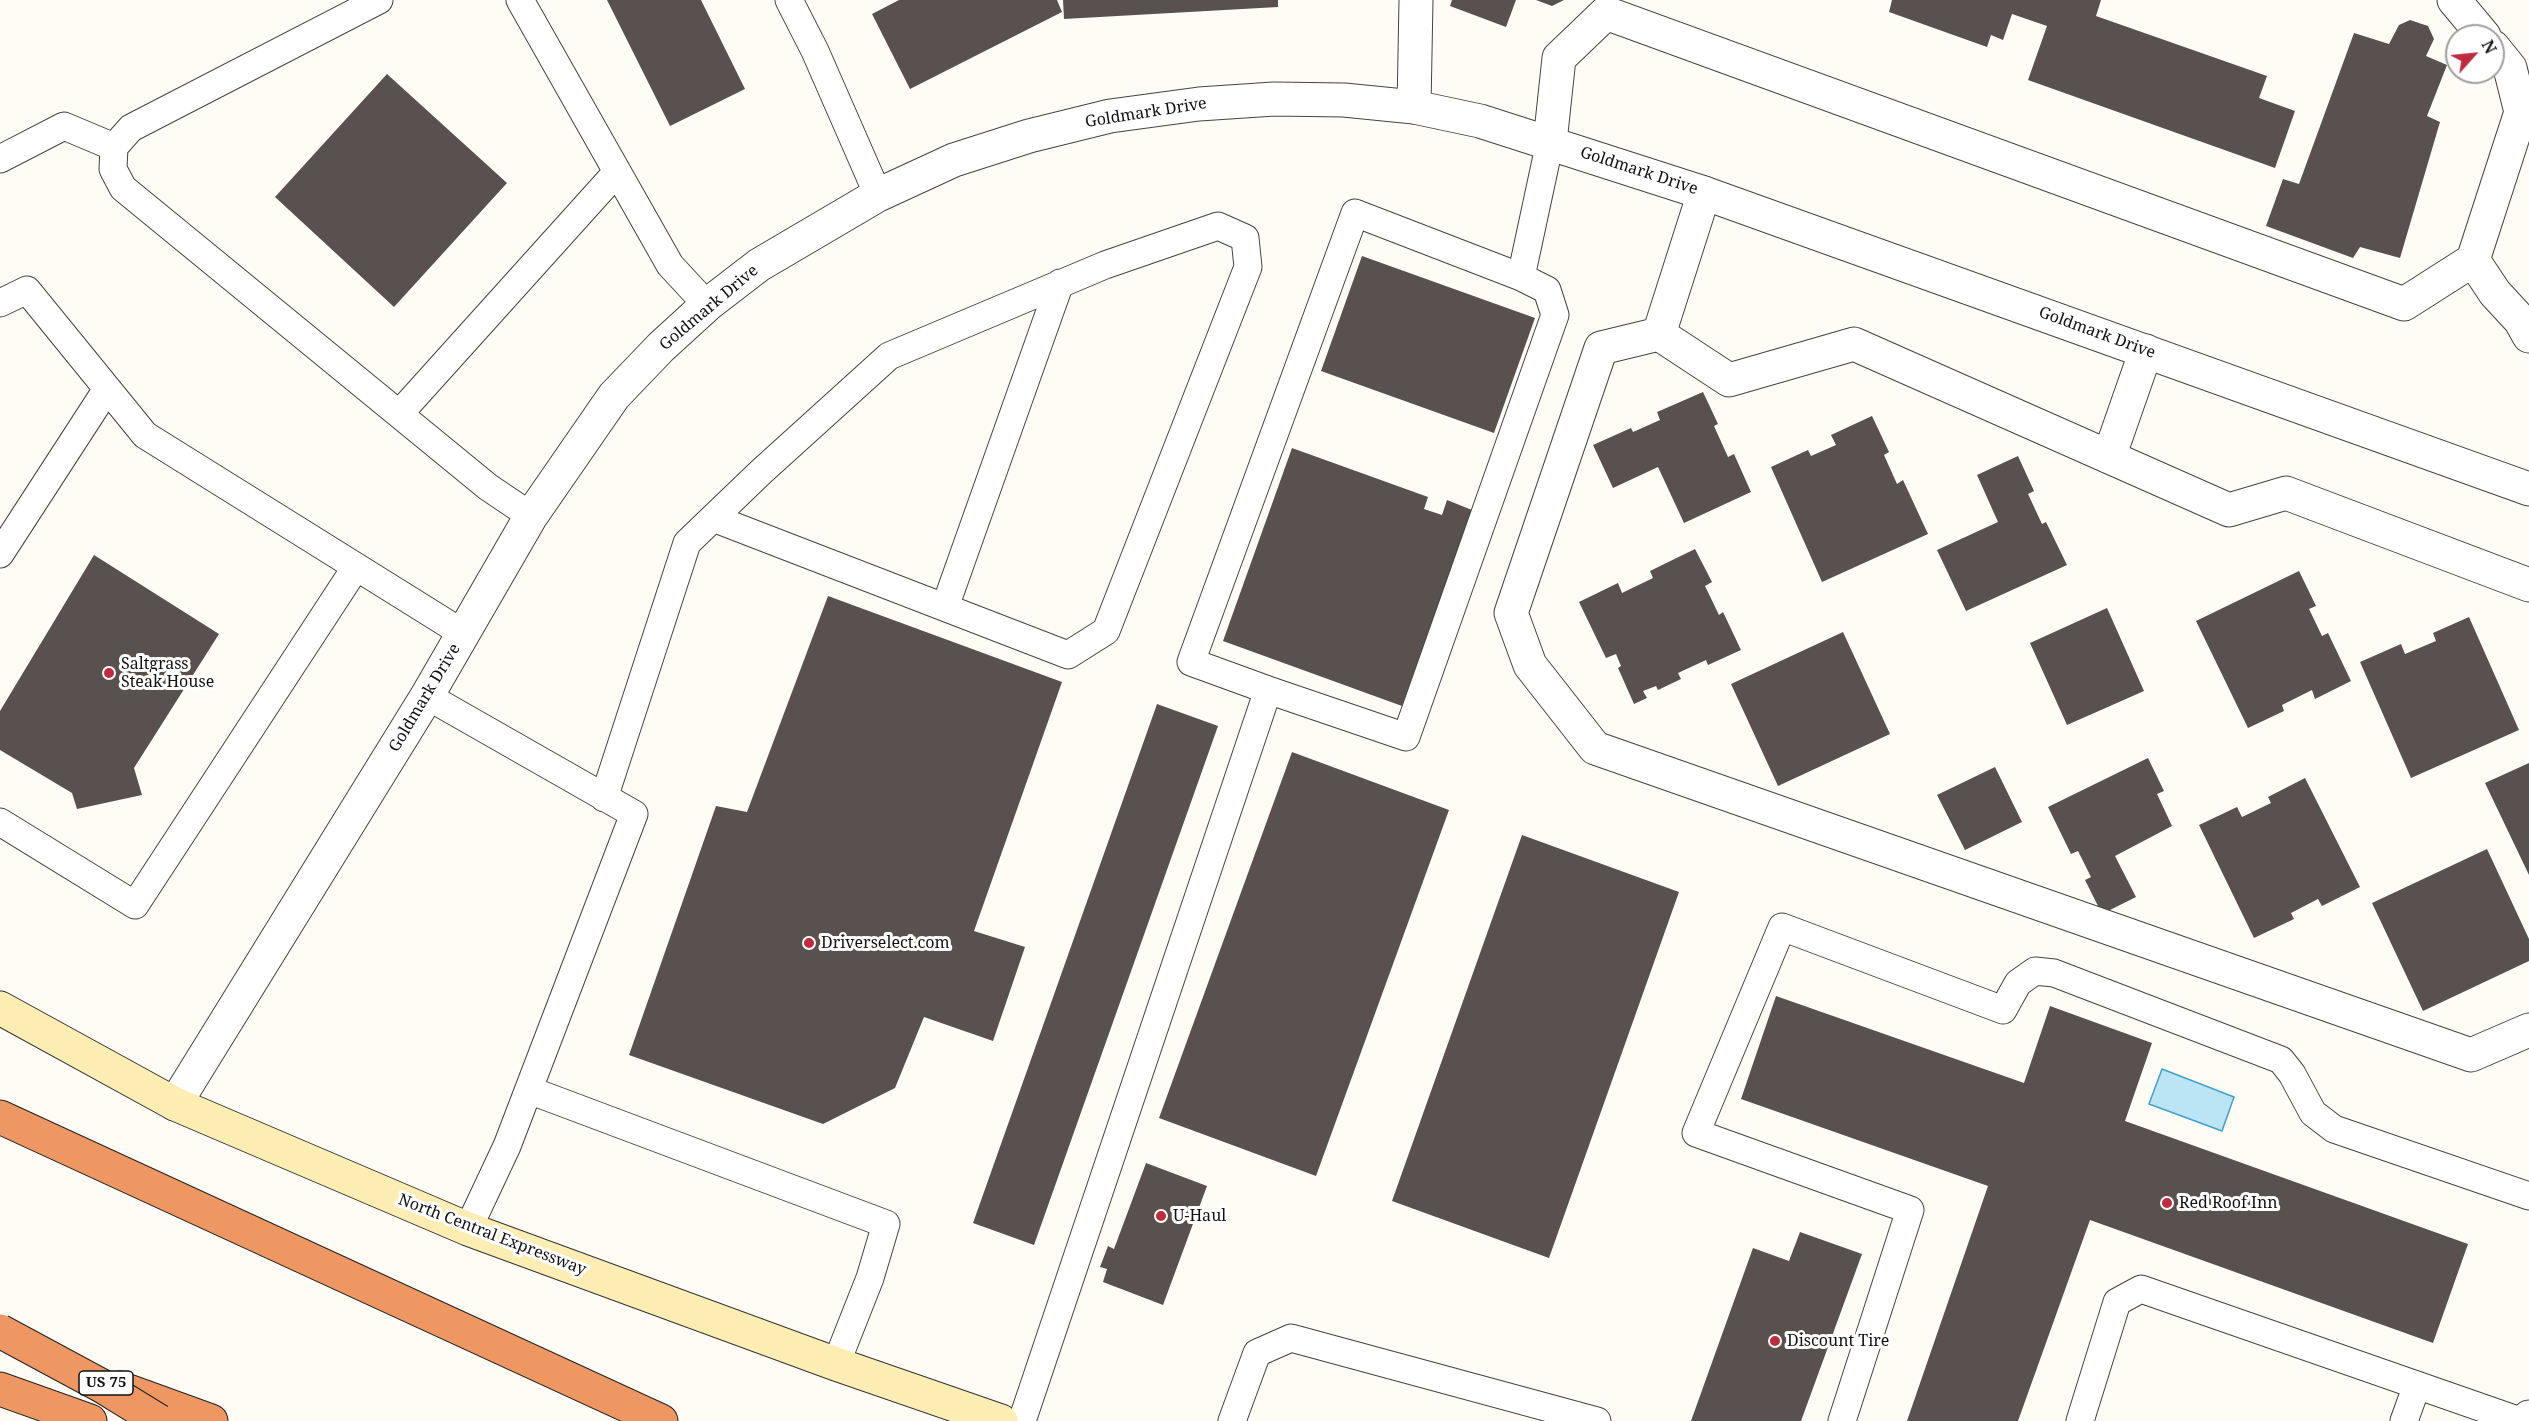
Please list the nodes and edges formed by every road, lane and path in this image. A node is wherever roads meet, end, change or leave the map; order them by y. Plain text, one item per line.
1 (379, 0) edge
2 (520, 0) edge
3 (789, 0) edge
4 (1416, 0) edge
5 (2454, 0) edge
6 (2474, 24) edge
7 (2505, 62) edge
8 (1414, 107) junction
9 (1550, 142) junction
10 (114, 147) junction
11 (1, 157) edge
12 (617, 172) junction
13 (1704, 193) junction
14 (878, 195) junction
15 (2473, 260) junction
16 (1521, 277) junction
17 (1060, 284) junction
18 (0, 303) edge
19 (707, 305) junction
20 (1659, 334) junction
21 (2529, 336) edge
22 (2146, 351) junction
23 (107, 389) junction
24 (399, 414) junction
25 (2109, 457) junction
26 (2529, 489) edge
27 (531, 516) junction
28 (713, 518) junction
29 (0, 554) edge
30 (356, 567) junction
31 (2529, 585) edge
32 (945, 607) junction
33 (464, 634) junction
34 (1268, 690) junction
35 (427, 696) junction
36 (604, 798) junction
37 (0, 822) edge
38 (0, 1008) edge
39 (2529, 1030) edge
40 (529, 1090) junction
41 (175, 1104) junction
42 (0, 1116) edge
43 (2529, 1196) edge
44 (468, 1229) junction
45 (0, 1331) edge
46 (0, 1346) edge
47 (836, 1364) junction
48 (2417, 1385) junction
49 (0, 1389) edge
50 (90, 1421) edge
51 (159, 1421) edge
52 (211, 1421) edge
53 (661, 1421) edge
54 (1001, 1421) edge
55 (1022, 1421) edge
56 (1232, 1421) edge
57 (1597, 1421) edge
58 (1842, 1421) edge
59 (2080, 1421) edge
60 (2404, 1421) edge
61 (2520, 1421) edge

1 - 10 lane
2 - 12 lane
3 - 14 lane
4 - 8 street
5 - 6 street
7 - 15 street
8 - 9 street, Goldmark Drive
8 - 14 street, Goldmark Drive
9 - 13 street, Goldmark Drive
9 - 15 street
9 - 16 lane
10 - 11 lane
10 - 24 lane
12 - 19 lane
12 - 24 lane
13 - 20 street
13 - 22 street, Goldmark Drive
14 - 19 street, Goldmark Drive
15 - 21 street
16 - 34 lane
16 - 34 lane
17 - 28 lane
17 - 32 lane
17 - 32 lane
18 - 23 lane
19 - 27 street, Goldmark Drive
20 - 25 street
20 - 39 street
22 - 25 street
22 - 26 street, Goldmark Drive
23 - 29 lane
23 - 30 lane
24 - 27 lane
25 - 31 street
27 - 33 street, Goldmark Drive
28 - 32 lane
28 - 36 lane
30 - 33 lane
30 - 37 lane
33 - 35 street, Goldmark Drive
34 - 55 lane
35 - 36 lane
35 - 41 street, Goldmark Drive
36 - 40 lane
38 - 41 main road, North Central Expressway
40 - 44 lane
40 - 47 lane
41 - 44 main road, North Central Expressway
42 - 53 highway
43 - 58 lane
44 - 47 main road, North Central Expressway
45 - 51 highway, bridge
46 - 52 highway, US 75
47 - 54 main road, North Central Expressway
48 - 59 lane
48 - 60 lane
48 - 61 lane
49 - 50 highway
56 - 57 lane

